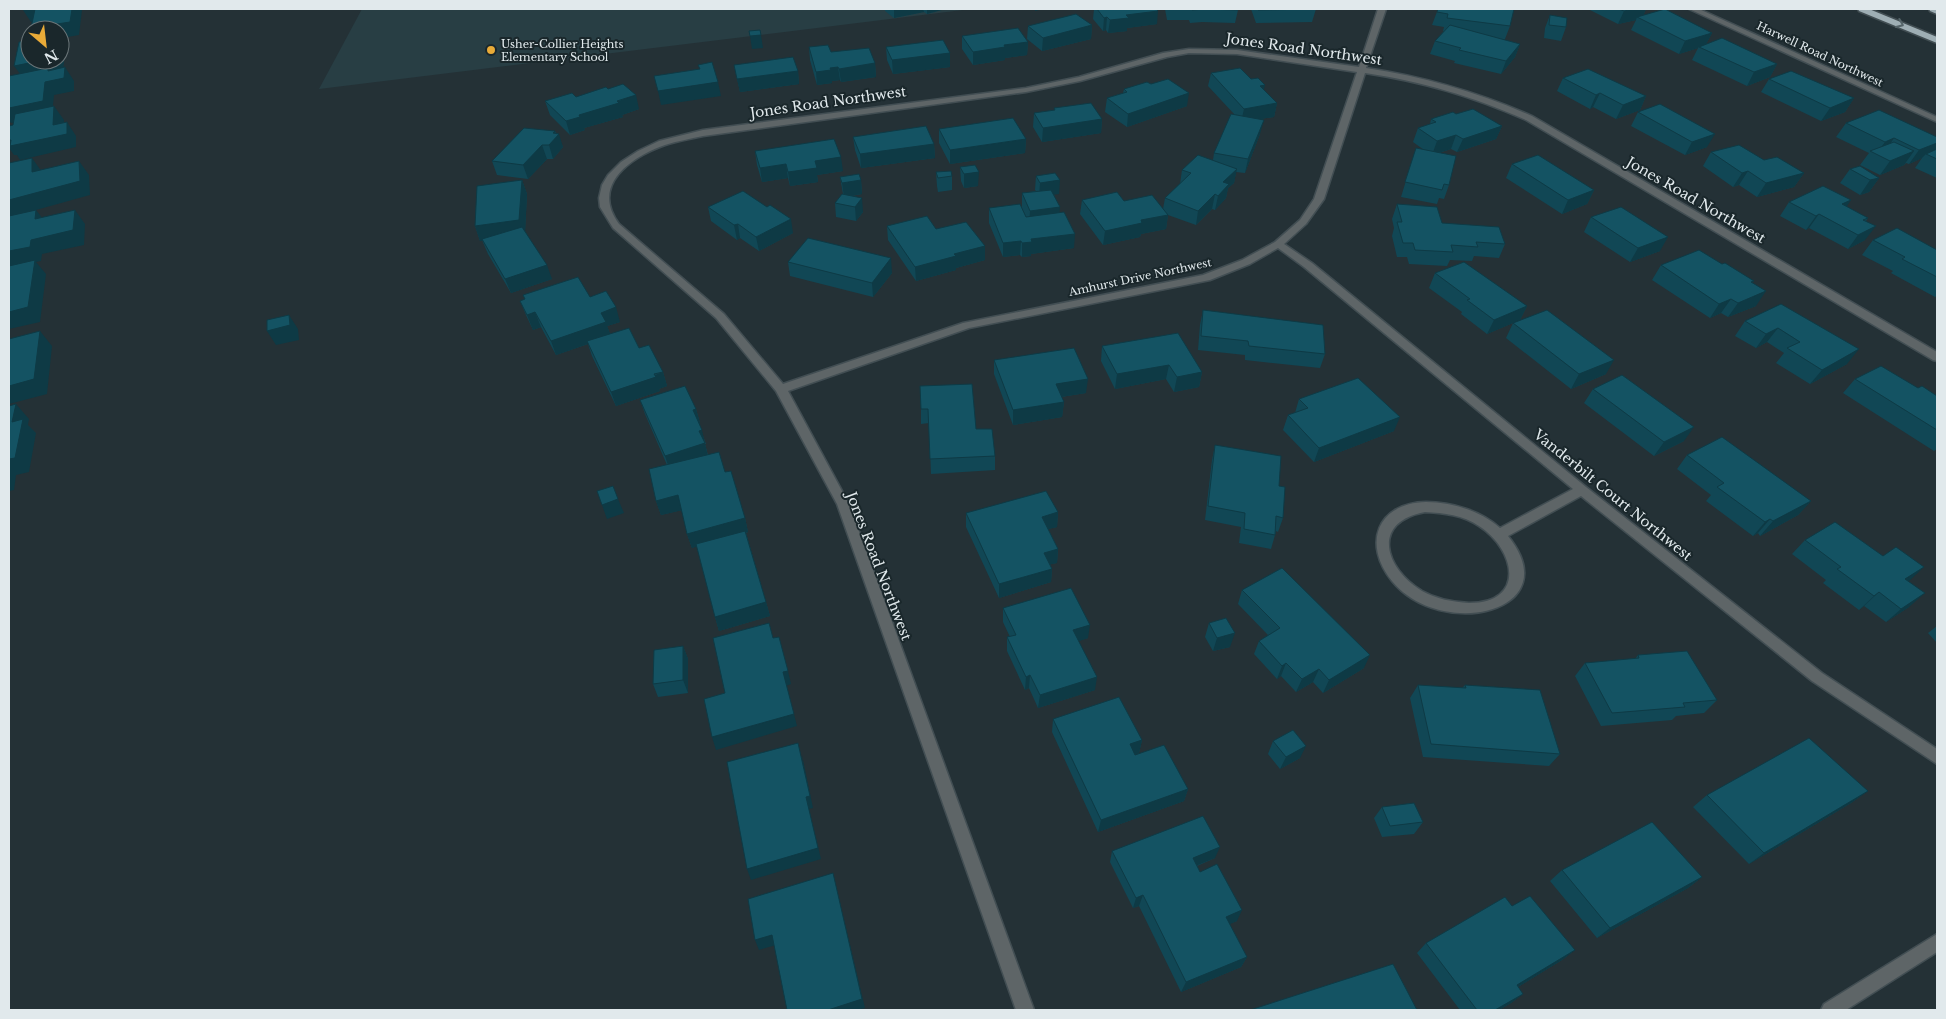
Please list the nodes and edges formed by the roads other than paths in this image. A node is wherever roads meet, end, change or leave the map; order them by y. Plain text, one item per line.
1 (1382, 9) edge
2 (1693, 9) edge
3 (1862, 9) edge
4 (1932, 9) edge
5 (1937, 11) edge
6 (1937, 40) edge
7 (1362, 70) junction
8 (1937, 120) edge
9 (1278, 244) junction
10 (1937, 357) edge
11 (781, 389) junction
12 (1582, 490) junction
13 (1499, 535) junction
14 (1937, 758) edge
15 (1937, 942) edge
16 (1025, 1010) edge
17 (1830, 1010) edge

1 - 7 street, Amhurst Drive Northwest
2 - 8 street, Harwell Road Northwest
3 -> 6 highway
4 - 5 highway
7 - 9 street, Amhurst Drive Northwest
7 - 10 street, Jones Road Northwest
7 - 11 street, Jones Road Northwest
9 - 11 street, Amhurst Drive Northwest
9 - 12 street, Vanderbilt Court Northwest
11 - 16 street, Jones Road Northwest
12 - 13 street
12 - 14 street, Vanderbilt Court Northwest
13 - 13 street
15 - 17 street

